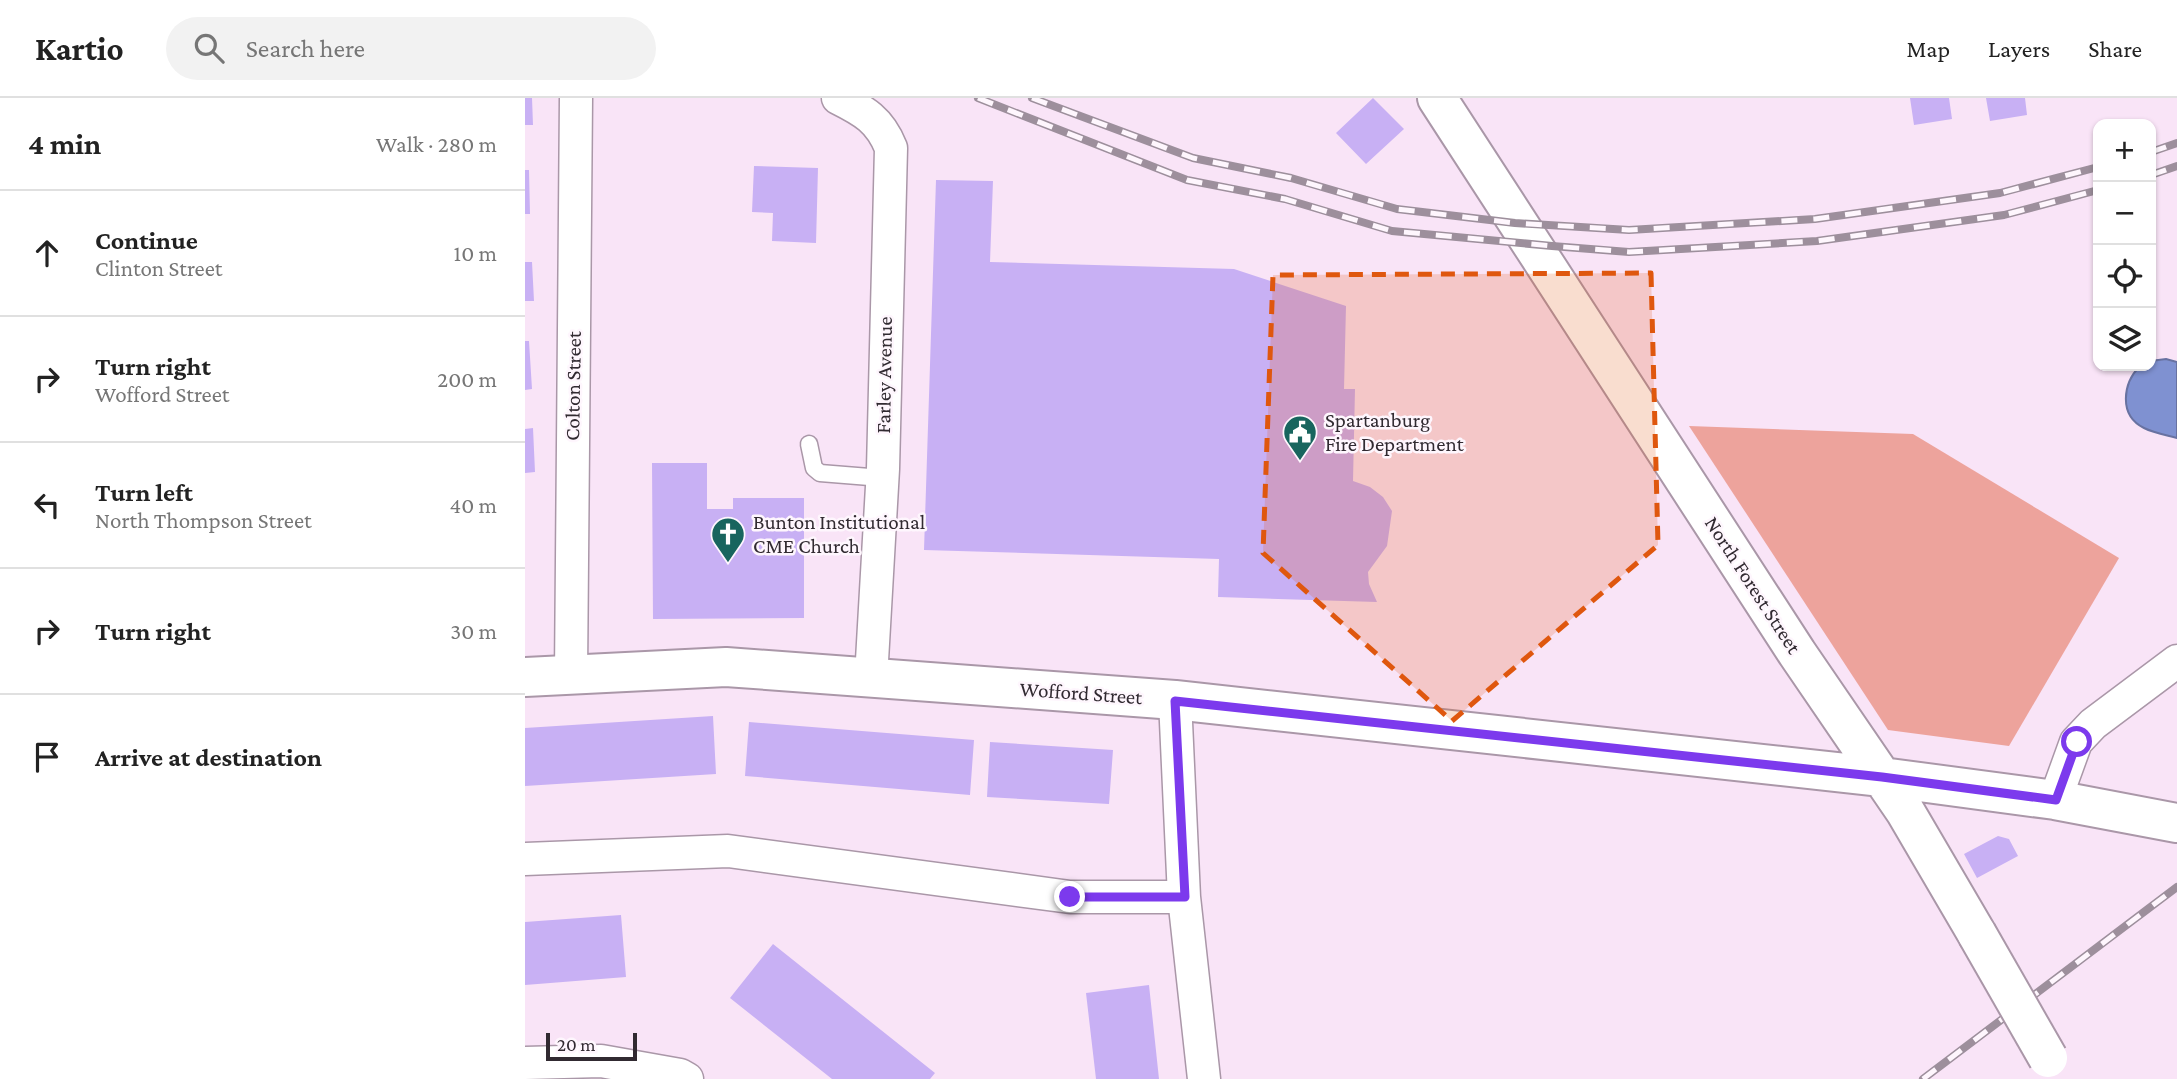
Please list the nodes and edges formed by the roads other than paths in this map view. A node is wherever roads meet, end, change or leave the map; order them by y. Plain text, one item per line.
1 (576, 98) edge
2 (838, 98) edge
3 (1437, 98) edge
4 (809, 444) dead end
5 (882, 478) junction
6 (2177, 661) edge
7 (571, 675) junction
8 (525, 677) edge
9 (871, 678) junction
10 (1175, 701) junction
11 (1882, 777) junction
12 (2056, 800) junction
13 (2177, 823) edge
14 (525, 859) edge
15 (1185, 897) junction
16 (525, 1063) edge
17 (2054, 1068) edge
18 (687, 1079) edge
19 (1204, 1079) edge

1 - 7 street, Colton Street
2 - 5 street, Farley Avenue
3 - 11 street, North Forest Street
4 - 5 lane
5 - 9 street, Farley Avenue
6 - 12 street
7 - 8 street, Wofford Street
7 - 9 street, Wofford Street
9 - 10 street, Wofford Street
10 - 11 street, Wofford Street
10 - 15 street
11 - 12 street, Wofford Street
11 - 17 street, North Forest Street, bridge
12 - 13 street, Wofford Street
14 - 15 street
15 - 19 street
16 - 18 street

